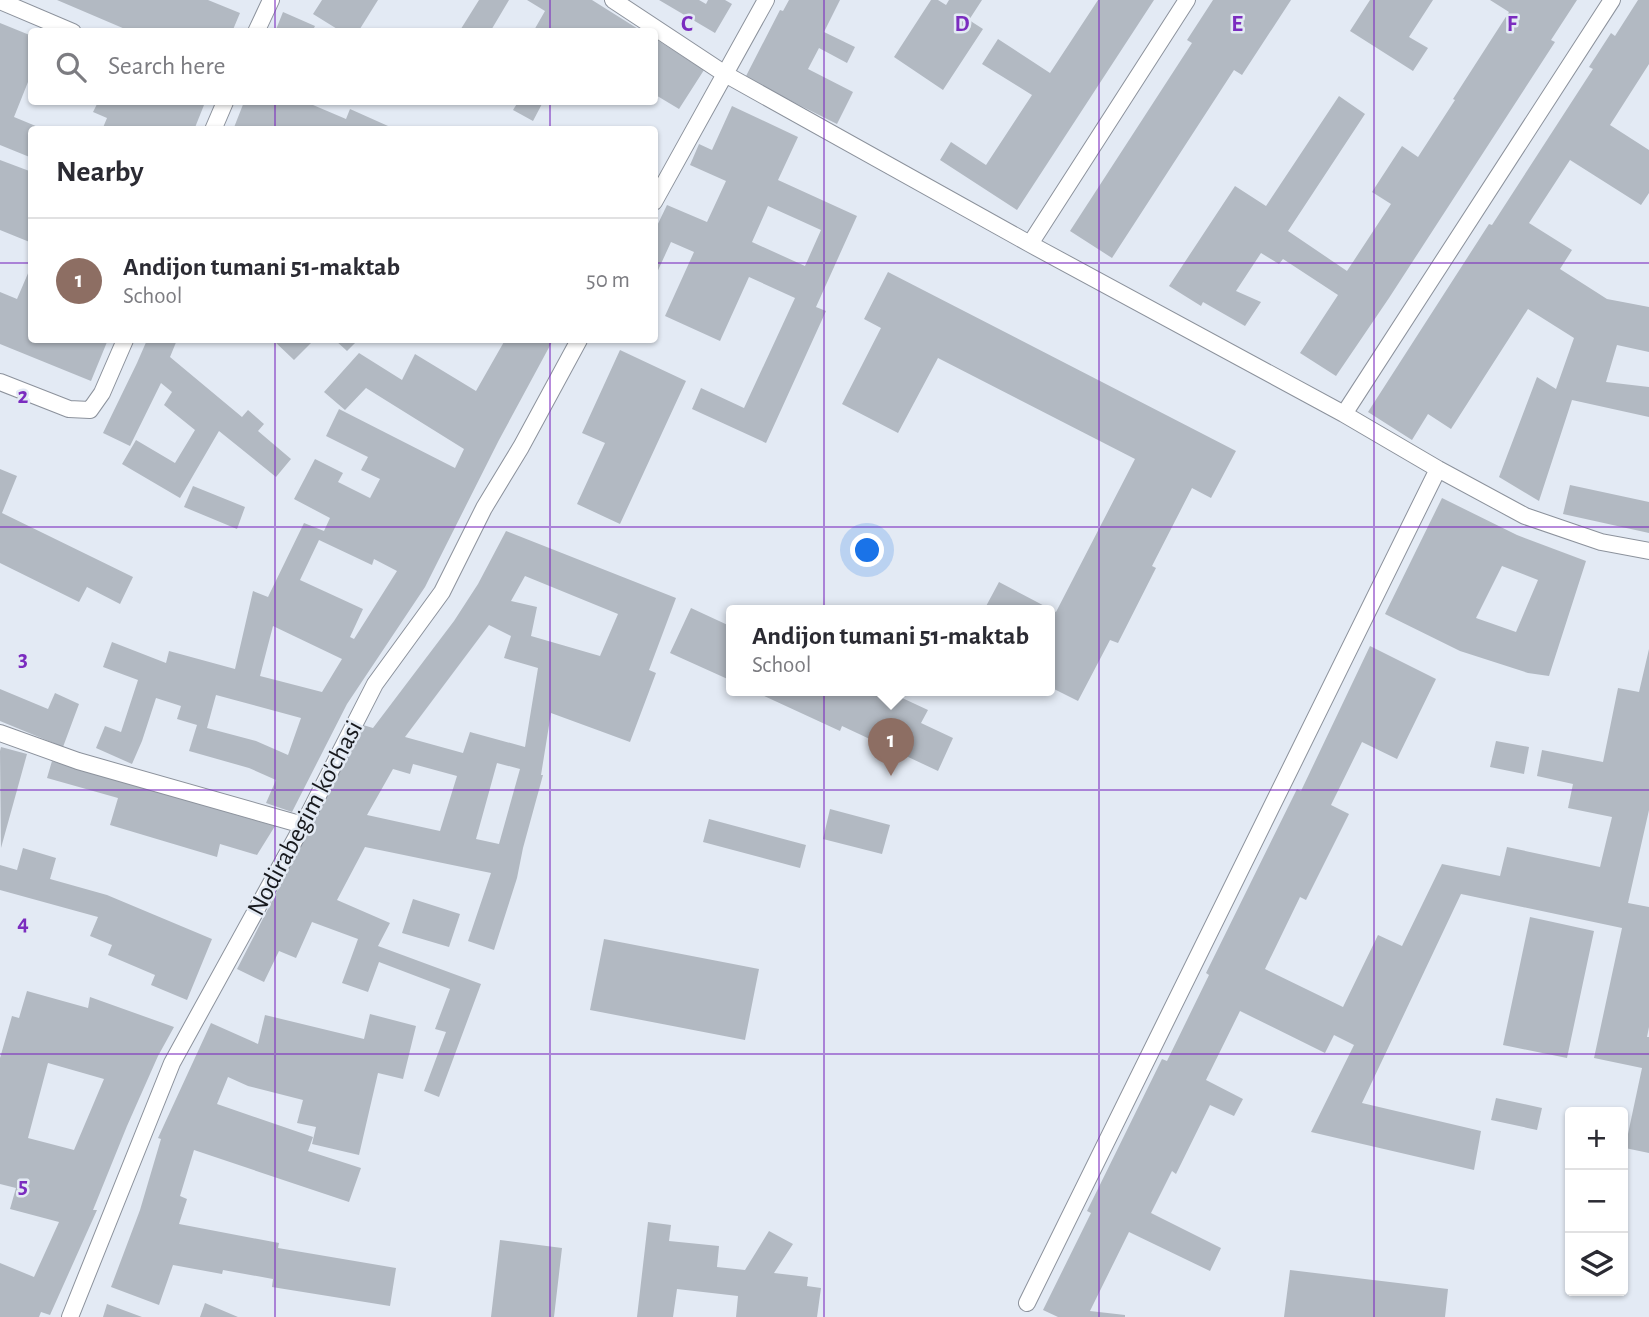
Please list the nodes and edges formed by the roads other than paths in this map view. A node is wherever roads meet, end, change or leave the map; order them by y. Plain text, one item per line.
1 (271, 0) edge
2 (613, 0) edge
3 (766, 0) edge
4 (1187, 0) edge
5 (1612, 0) edge
6 (0, 1) edge
7 (64, 28) edge
8 (259, 28) edge
9 (655, 28) edge
10 (658, 30) edge
11 (724, 74) junction
12 (224, 105) edge
13 (215, 126) edge
14 (658, 195) edge
15 (1030, 244) junction
16 (124, 343) edge
17 (577, 343) edge
18 (0, 382) edge
19 (1344, 414) junction
20 (1438, 469) junction
21 (1649, 551) edge
22 (0, 733) edge
23 (303, 825) junction
24 (1027, 1303) dead end
25 (70, 1317) edge

1 - 8 lane
2 - 9 lane
3 - 11 lane
4 - 15 lane
5 - 19 lane
6 - 7 lane
10 - 11 lane
11 - 14 lane
11 - 15 lane
12 - 13 lane
15 - 19 lane
16 - 18 lane
17 - 23 lane, Nodirabegim ko'chasi
19 - 20 lane
20 - 21 lane
20 - 24 lane
22 - 23 lane
23 - 25 lane, Nodirabegim ko'chasi

